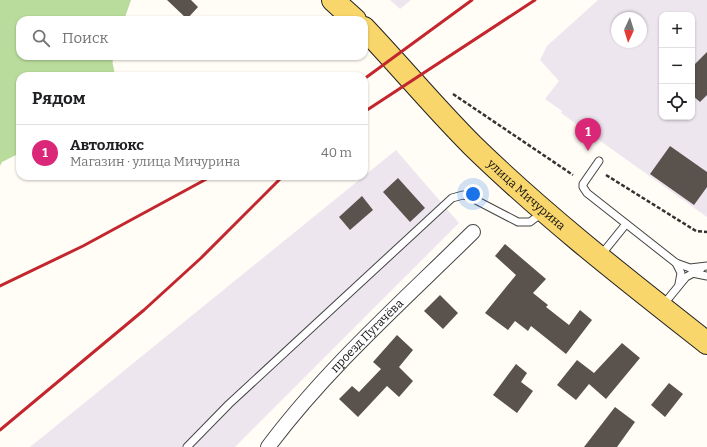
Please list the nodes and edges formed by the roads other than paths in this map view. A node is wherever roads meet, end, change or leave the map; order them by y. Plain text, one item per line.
1 (333, 0) edge
2 (351, 16) edge
3 (368, 32) edge
4 (598, 160) dead end
5 (544, 210) junction
6 (626, 224) junction
7 (473, 232) dead end
8 (600, 256) junction
9 (676, 264) junction
10 (707, 266) edge
11 (692, 273) junction
12 (707, 276) edge
13 (679, 285) junction
14 (662, 307) junction
15 (707, 343) edge
16 (187, 447) edge
17 (268, 447) edge

1 - 2 main road
3 - 5 main road, улица Мичурина
4 - 6 lane
5 - 8 main road, улица Мичурина
5 - 16 lane
6 - 8 lane
6 - 9 lane
7 - 17 street, проезд Пугачёва
8 - 14 main road, улица Мичурина
9 - 10 lane
9 - 13 lane
10 - 11 lane
11 - 12 lane
11 - 13 lane
13 - 14 lane
14 - 15 main road, улица Мичурина

